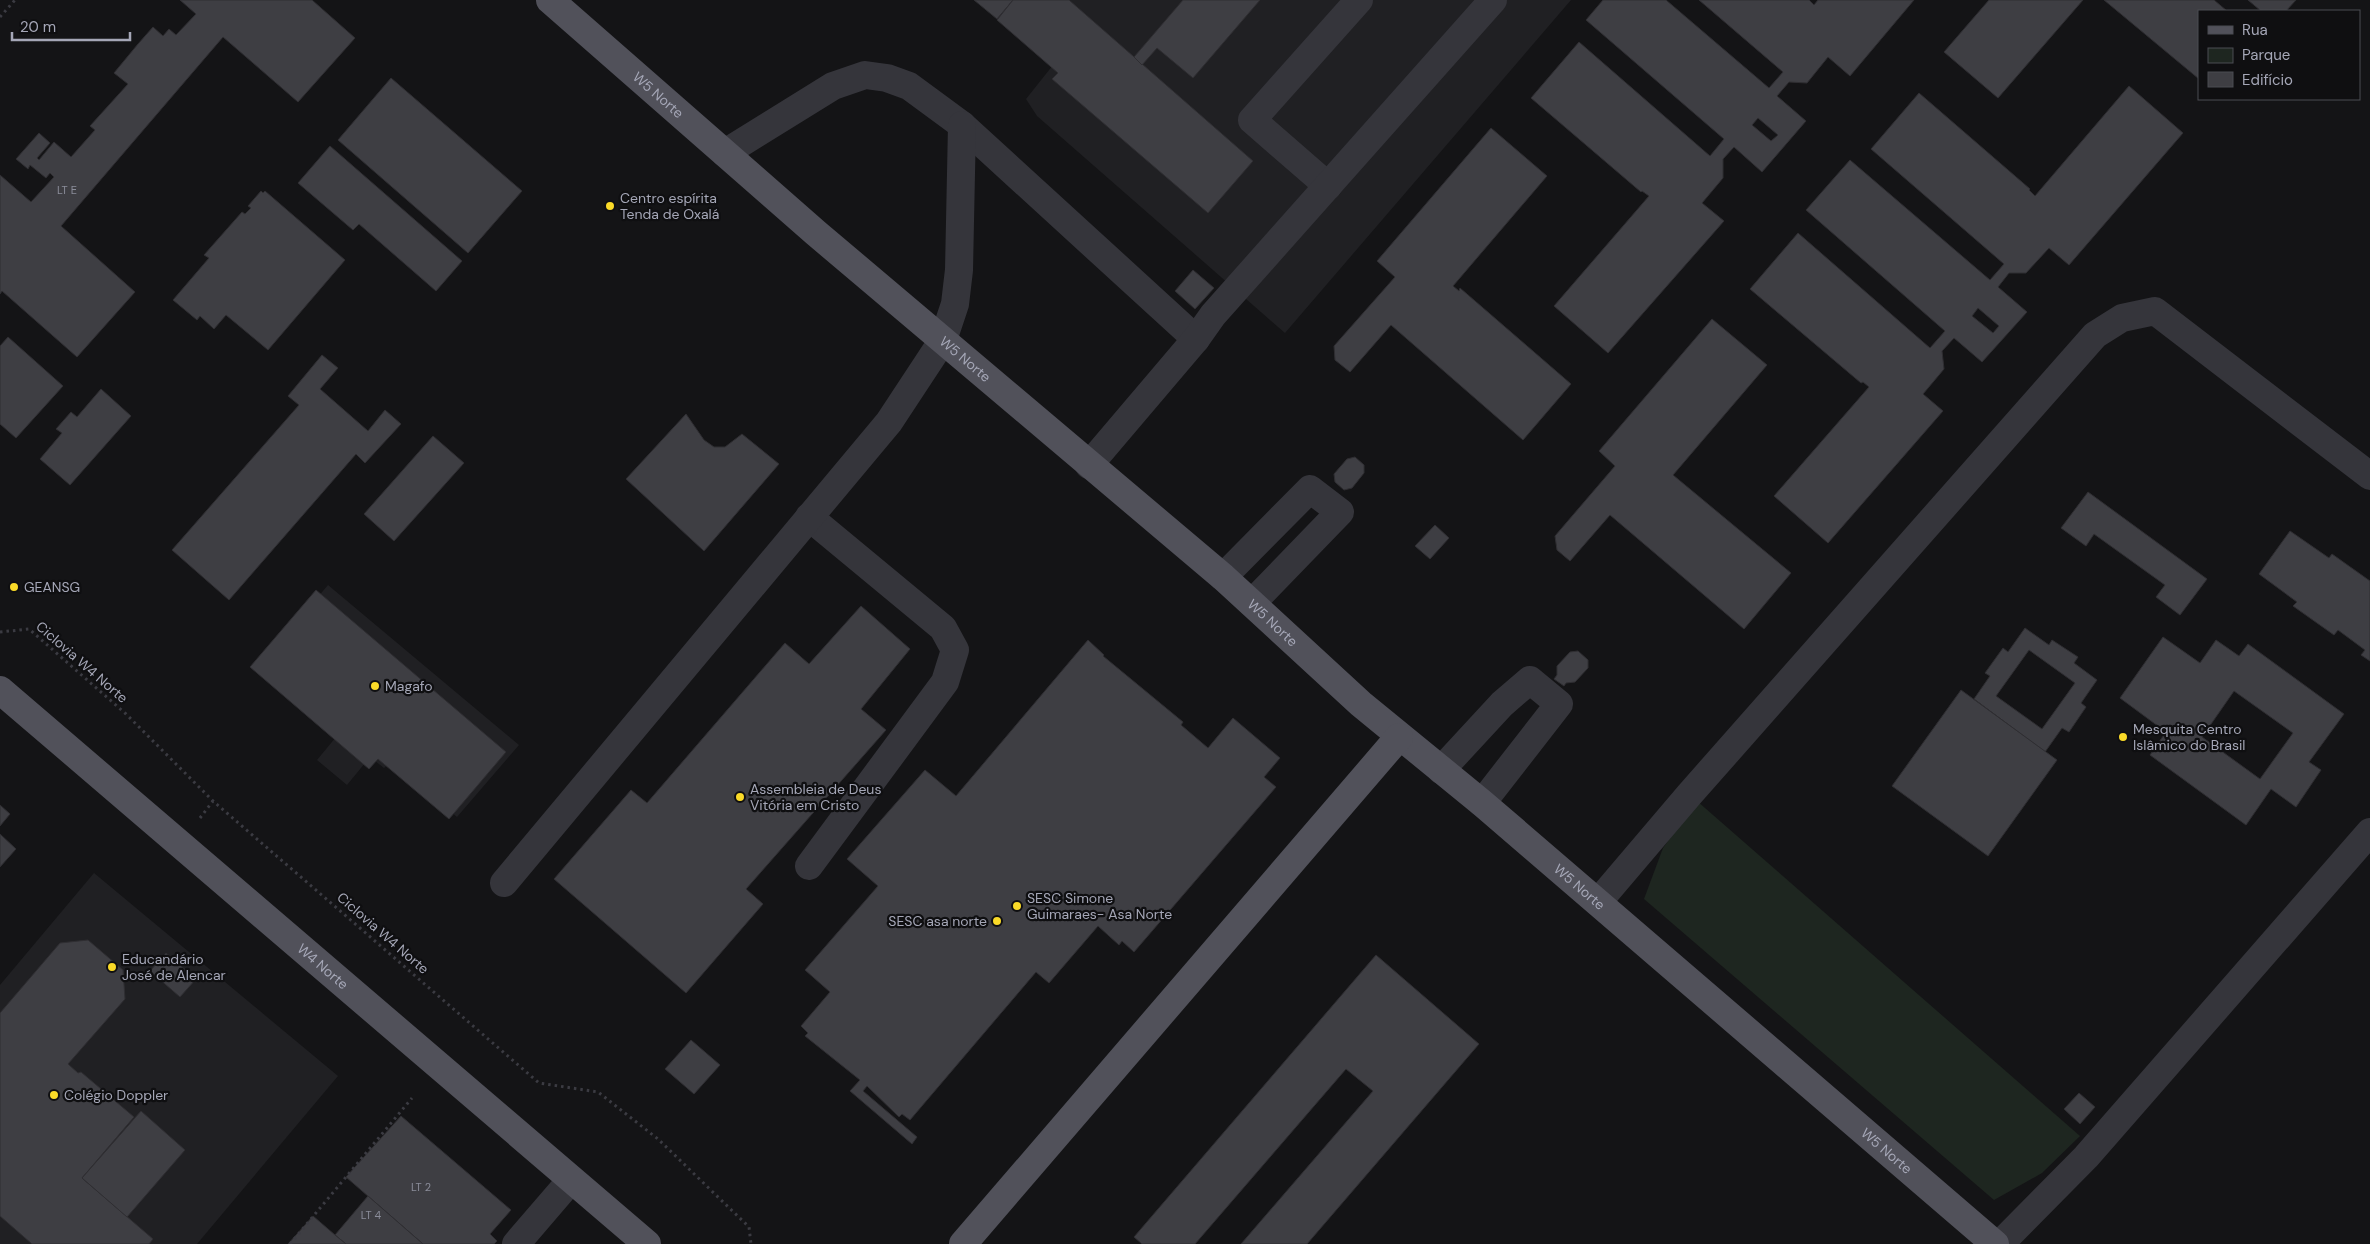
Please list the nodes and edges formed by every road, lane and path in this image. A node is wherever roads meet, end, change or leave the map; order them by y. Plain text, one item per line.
1 (15, 0) edge
2 (550, 0) edge
3 (1359, 0) edge
4 (1493, 0) edge
5 (0, 16) edge
6 (962, 125) junction
7 (725, 153) junction
8 (1328, 186) junction
9 (1196, 339) junction
10 (943, 340) junction
11 (1089, 464) junction
12 (2370, 476) edge
13 (810, 517) junction
14 (1223, 577) junction
15 (1252, 604) junction
16 (0, 632) edge
17 (0, 690) edge
18 (1399, 736) junction
19 (1441, 770) junction
20 (1482, 802) junction
21 (2370, 832) edge
22 (809, 866) dead end
23 (504, 883) dead end
24 (1598, 902) junction
25 (412, 1098) dead end
26 (571, 1180) junction
27 (290, 1244) edge
28 (516, 1244) edge
29 (647, 1244) edge
30 (751, 1244) edge
31 (963, 1244) edge
32 (1995, 1244) edge
33 (2000, 1244) edge

1 - 5 path
2 - 7 main road, W5 Norte
3 - 8 street
4 - 8 street
6 - 7 street
6 - 9 street
6 - 10 street
7 - 10 main road, W5 Norte
8 - 9 street
9 - 11 street
10 - 11 main road, W5 Norte
10 - 13 street
11 - 14 main road, W5 Norte
12 - 24 street
13 - 22 street
13 - 23 street
14 - 15 main road, W5 Norte
14 - 15 street
15 - 18 main road, W5 Norte
16 - 30 path, Ciclovia W4 Norte
17 - 26 main road, W4 Norte
18 - 19 main road, W5 Norte
18 - 31 main road
19 - 20 main road, W5 Norte
19 - 20 street
20 - 24 main road, W5 Norte
21 - 33 street
24 - 32 main road, W5 Norte
25 - 27 path
26 - 28 street
26 - 29 main road, W4 Norte

